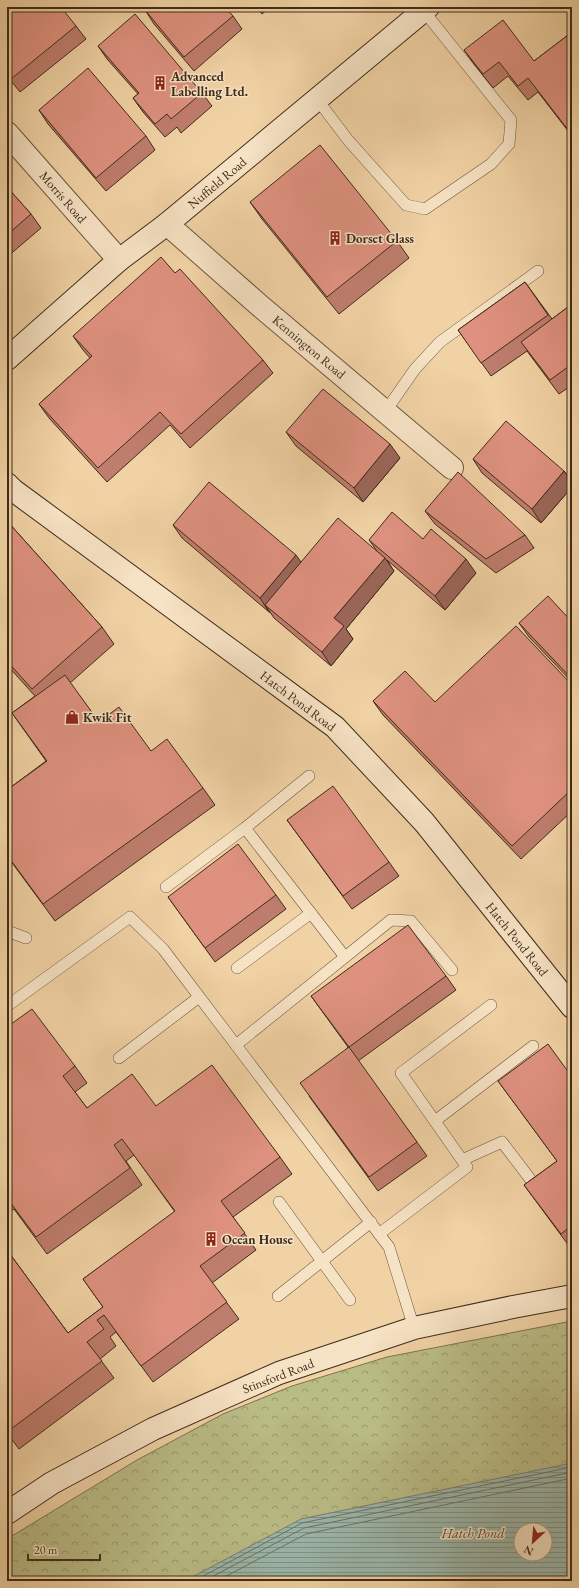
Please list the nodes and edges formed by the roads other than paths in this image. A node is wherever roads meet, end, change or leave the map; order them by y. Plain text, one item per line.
1 (426, 9) edge
2 (317, 99) junction
3 (7, 133) edge
4 (167, 224) junction
5 (119, 260) junction
6 (538, 270) dead end
7 (7, 358) edge
8 (385, 412) junction
9 (452, 468) dead end
10 (7, 484) edge
11 (309, 776) dead end
12 (245, 828) junction
13 (166, 887) dead end
14 (311, 913) junction
15 (7, 931) edge
16 (26, 938) dead end
17 (345, 957) junction
18 (237, 968) dead end
19 (452, 970) dead end
20 (199, 997) junction
21 (491, 1005) dead end
22 (7, 1006) edge
23 (572, 1006) edge
24 (236, 1045) junction
25 (533, 1046) dead end
26 (119, 1058) dead end
27 (435, 1121) junction
28 (462, 1160) junction
29 (540, 1192) edge
30 (279, 1202) dead end
31 (371, 1222) junction
32 (379, 1234) junction
33 (322, 1261) junction
34 (572, 1285) edge
35 (278, 1296) dead end
36 (572, 1296) edge
37 (350, 1300) dead end
38 (513, 1307) junction
39 (414, 1328) junction
40 (7, 1513) edge

1 - 2 street, Nuffield Road
1 - 2 lane
2 - 4 street, Nuffield Road
3 - 5 street, Morris Road
4 - 5 street, Nuffield Road
4 - 8 street, Kennington Road
5 - 7 street, Nuffield Road
6 - 8 lane
8 - 9 street, Kennington Road
10 - 23 street, Hatch Pond Road
11 - 12 lane
12 - 13 lane
12 - 14 lane
14 - 17 lane
14 - 18 lane
15 - 16 lane
17 - 19 lane
17 - 24 lane
20 - 22 lane
20 - 24 lane
20 - 26 lane
21 - 27 lane
24 - 31 lane
25 - 27 lane
27 - 28 lane
28 - 29 lane
28 - 32 lane
30 - 33 lane
31 - 32 lane
31 - 33 lane
32 - 39 lane
33 - 35 lane
33 - 37 lane
34 - 38 street
36 - 38 street, Stinsford Road
38 - 39 street, Stinsford Road
39 - 40 street, Stinsford Road

